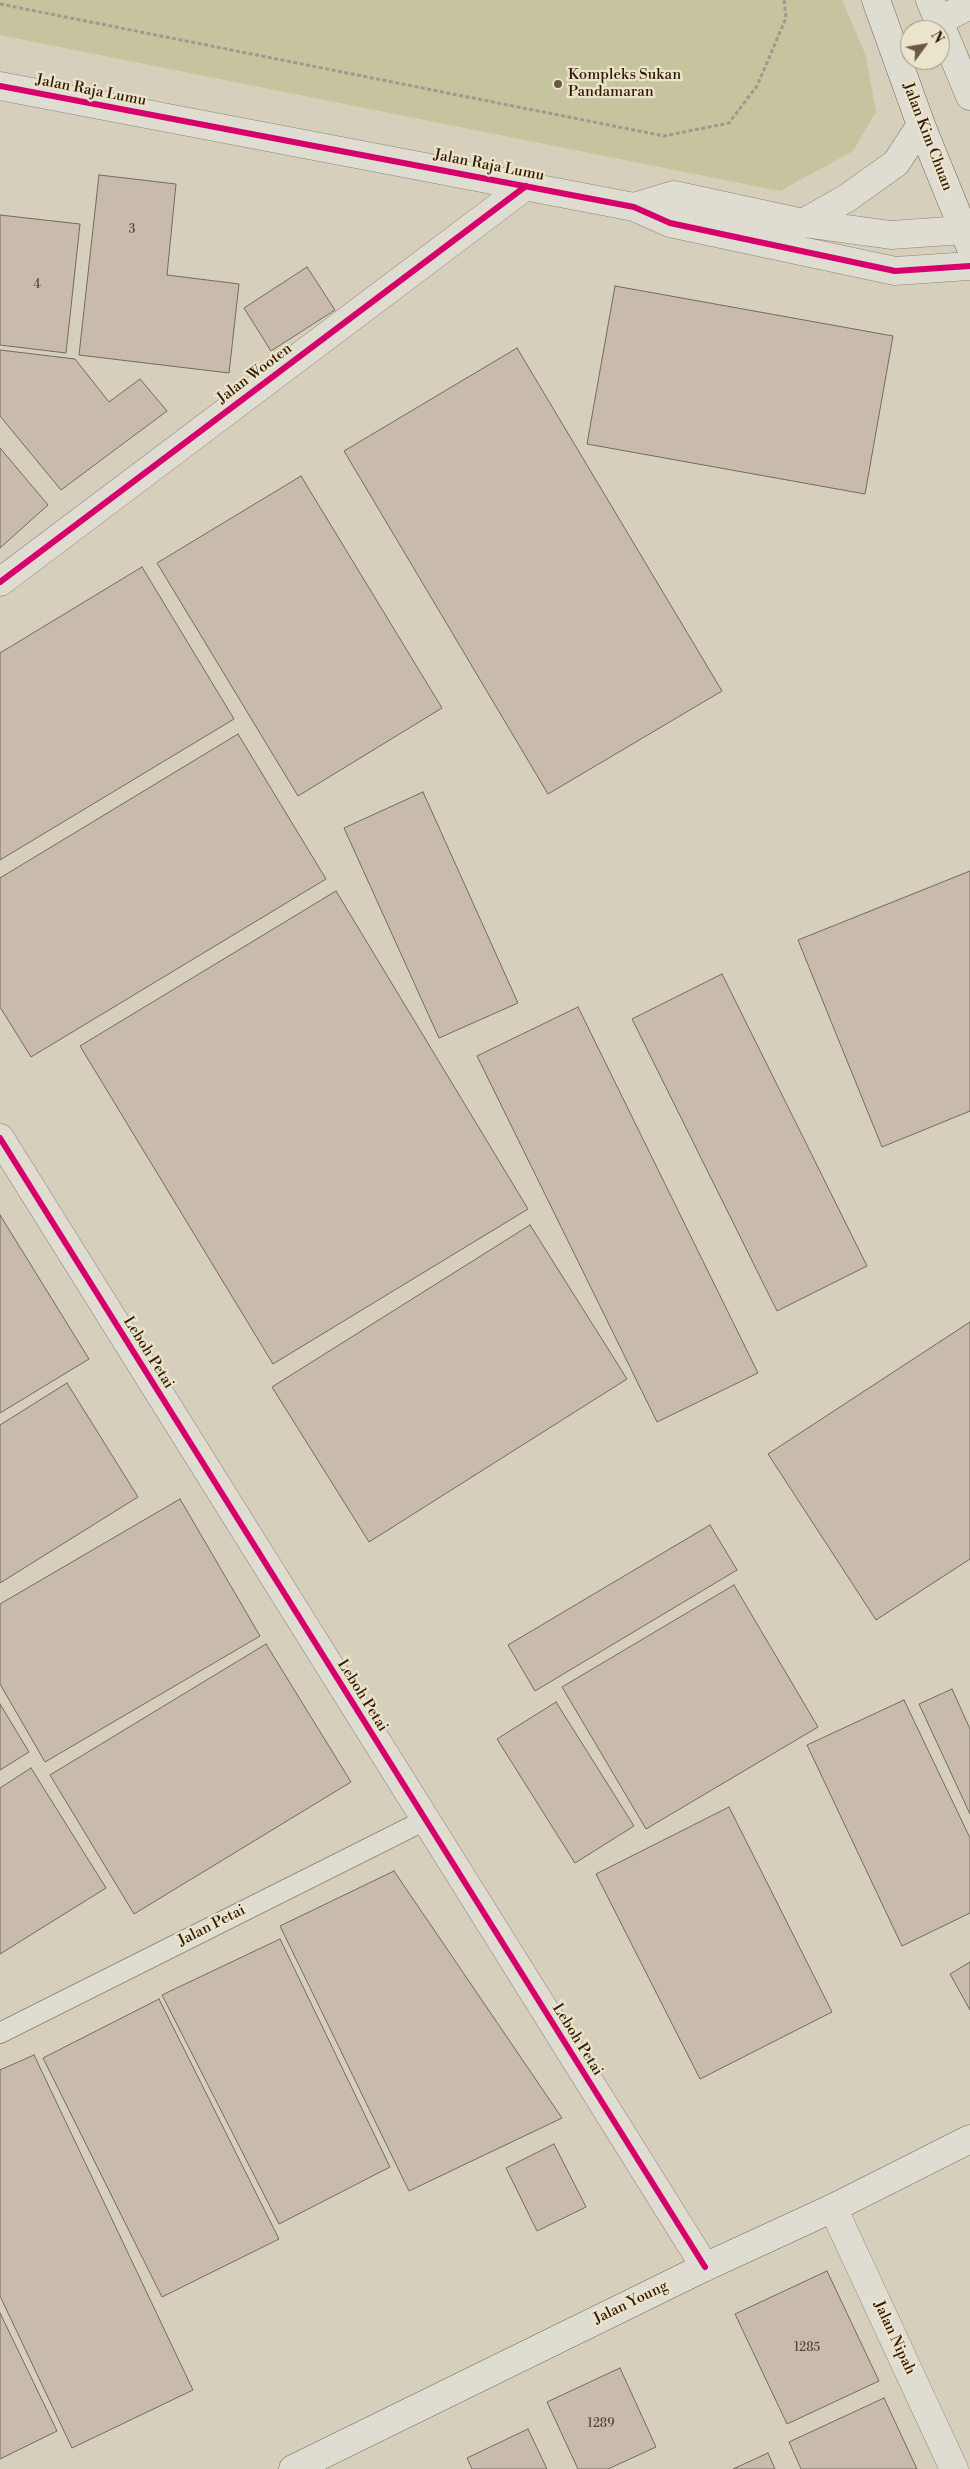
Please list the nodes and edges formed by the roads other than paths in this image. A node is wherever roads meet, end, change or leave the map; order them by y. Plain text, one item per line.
1 (876, 0) edge
2 (970, 5) edge
3 (935, 10) edge
4 (0, 86) edge
5 (970, 96) edge
6 (921, 125) junction
7 (526, 186) junction
8 (634, 206) junction
9 (803, 223) junction
10 (968, 237) edge
11 (970, 266) edge
12 (0, 582) edge
13 (0, 1138) edge
14 (425, 1820) junction
15 (0, 2033) edge
16 (970, 2138) edge
17 (833, 2208) junction
18 (705, 2267) junction
19 (293, 2469) edge
20 (954, 2469) edge

1 - 6 street, Jalan Kim Chuan
2 - 3 street
3 - 5 street
4 - 7 street, Jalan Raja Lumu
6 - 9 street
6 - 10 street, Jalan Kim Chuan
7 - 8 street, Jalan Raja Lumu
7 - 12 street, Jalan Wooten
8 - 9 street, Jalan Raja Lumu
8 - 11 street, Jalan Raja Lumu
9 - 10 street, Jalan Raja Lumu
13 - 14 street, Leboh Petai
14 - 15 lane, Jalan Petai
14 - 18 street, Leboh Petai
16 - 17 street, Jalan Young
17 - 18 street, Jalan Young
17 - 20 street, Jalan Nipah
18 - 19 street, Jalan Young

